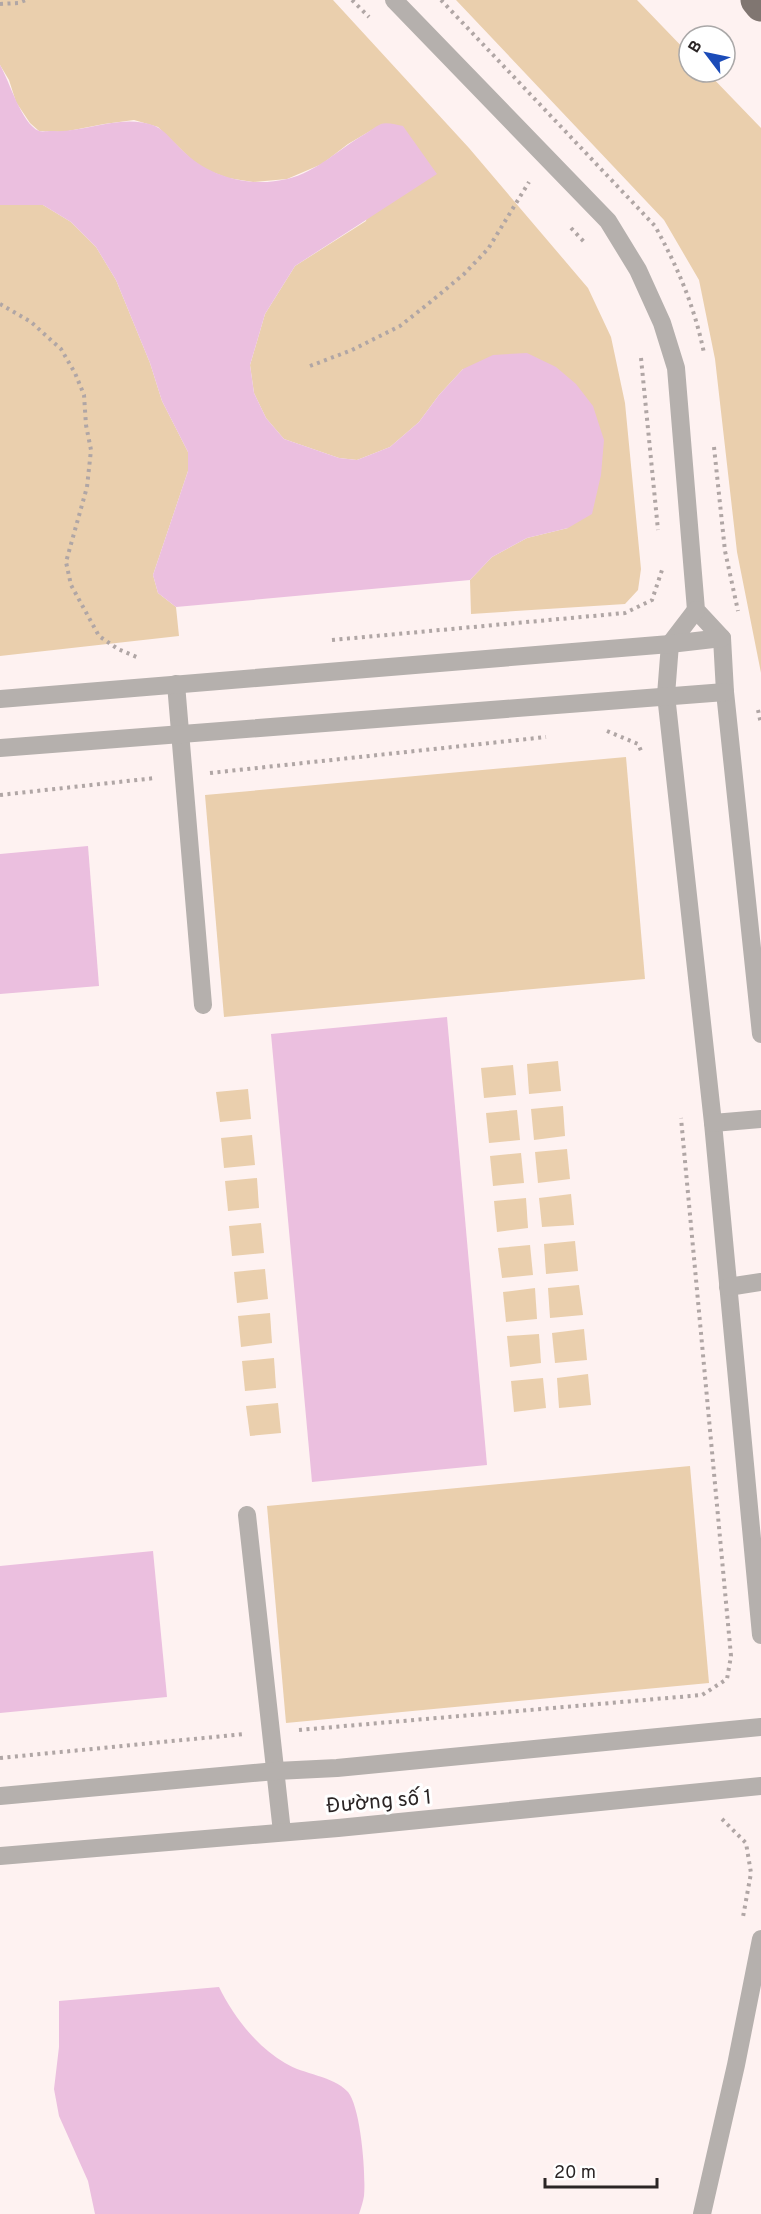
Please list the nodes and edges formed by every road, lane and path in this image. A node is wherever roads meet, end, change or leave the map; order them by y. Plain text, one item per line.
1 (26, 0) edge
2 (352, 0) edge
3 (394, 0) edge
4 (757, 0) edge
5 (0, 4) edge
6 (761, 4) edge
7 (376, 25) dead end
8 (537, 190) dead end
9 (569, 225) dead end
10 (593, 252) dead end
11 (0, 304) edge
12 (640, 355) dead end
13 (310, 366) dead end
14 (659, 538) dead end
15 (661, 561) dead end
16 (696, 610) junction
17 (625, 613) dead end
18 (722, 638) junction
19 (670, 644) junction
20 (139, 658) dead end
21 (176, 684) junction
22 (725, 692) junction
23 (666, 695) junction
24 (0, 699) edge
25 (596, 732) dead end
26 (180, 734) junction
27 (549, 737) dead end
28 (0, 748) edge
29 (643, 754) dead end
30 (183, 775) junction
31 (0, 795) edge
32 (203, 1005) dead end
33 (761, 1034) edge
34 (680, 1108) dead end
35 (761, 1119) edge
36 (713, 1123) junction
37 (761, 1282) edge
38 (729, 1287) junction
39 (247, 1515) dead end
40 (761, 1635) edge
41 (761, 1727) edge
42 (271, 1732) junction
43 (0, 1758) edge
44 (276, 1771) junction
45 (761, 1786) edge
46 (0, 1796) edge
47 (712, 1817) dead end
48 (282, 1832) junction
49 (0, 1856) edge
50 (742, 1926) dead end
51 (761, 1939) edge
52 (702, 2214) edge

1 - 5 path
2 - 7 path
3 - 16 lane
4 - 6 main road
8 - 13 path
9 - 10 path
11 - 20 path
12 - 14 path
15 - 17 path
16 - 18 lane
16 - 19 lane
18 - 19 lane
18 - 22 lane
19 - 21 lane
19 - 23 lane
21 - 24 lane
21 - 26 lane
22 - 23 lane
22 - 33 lane
23 - 26 lane
23 - 36 lane
25 - 29 path
26 - 28 lane
26 - 30 lane
27 - 30 path
30 - 31 path
30 - 32 lane
34 - 42 path
35 - 36 lane
36 - 38 lane
37 - 38 lane
38 - 40 lane
39 - 42 lane
41 - 44 lane, Đường số 1
42 - 43 path
42 - 44 lane
44 - 46 lane, Đường số 1
44 - 48 lane
45 - 48 lane, Đường số 1
47 - 50 path
48 - 49 lane, Đường số 1
51 - 52 lane

